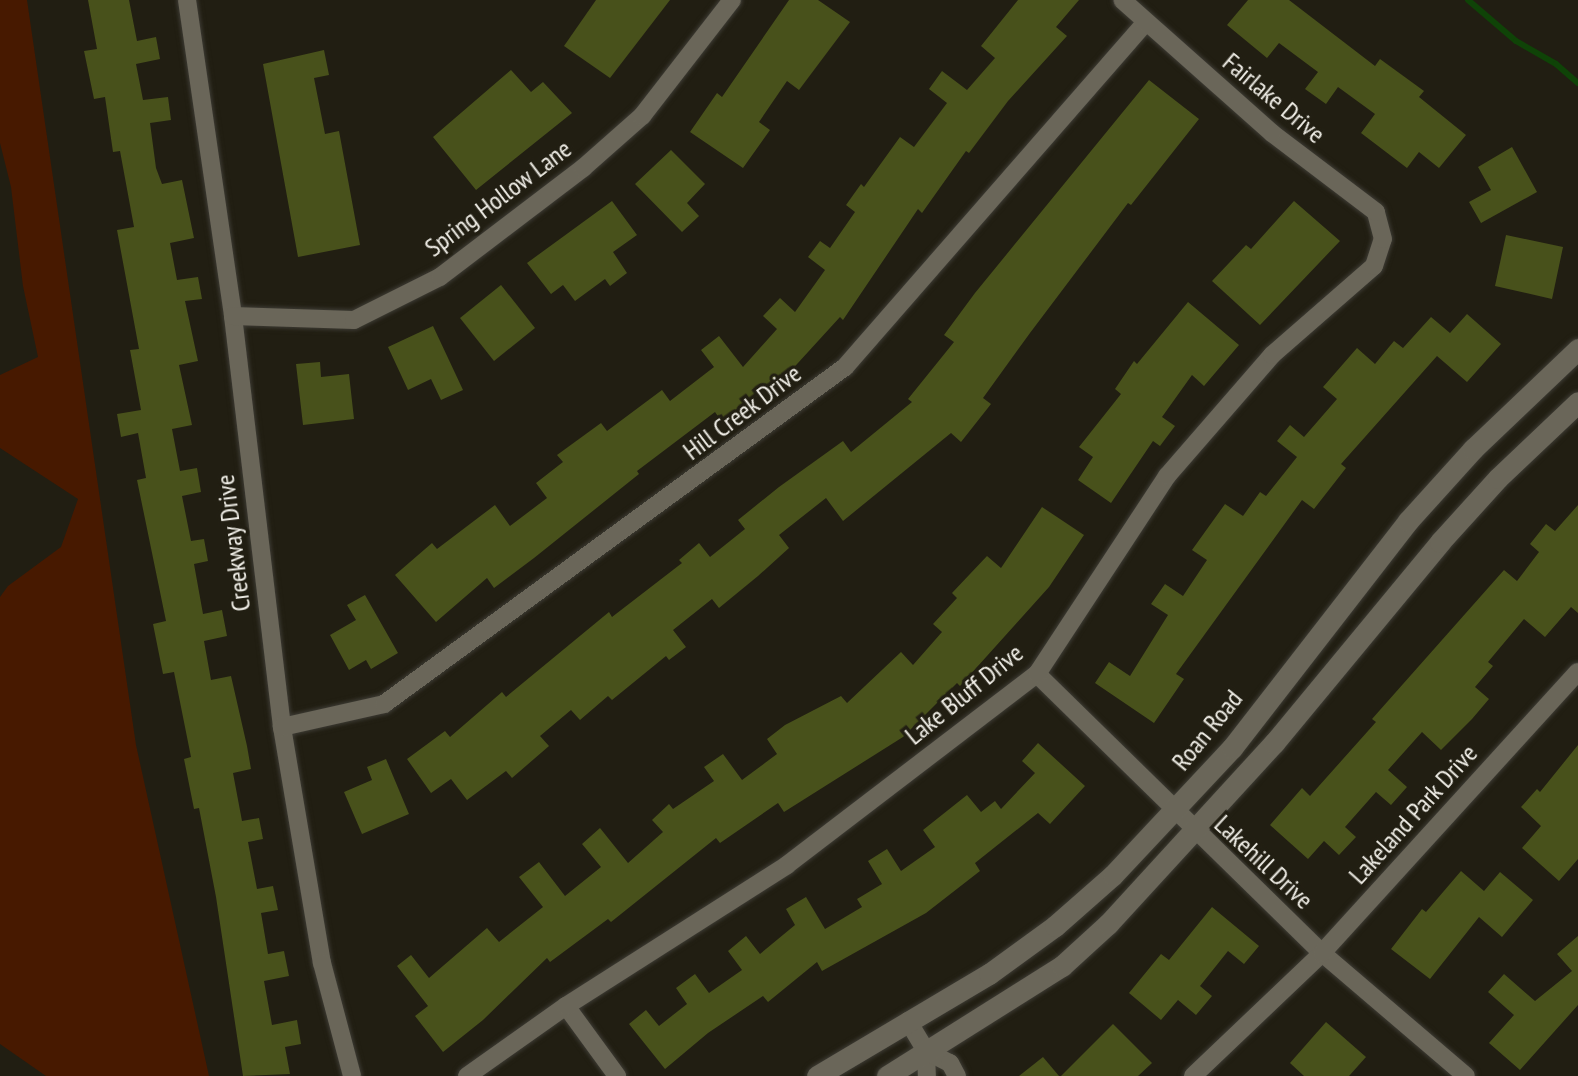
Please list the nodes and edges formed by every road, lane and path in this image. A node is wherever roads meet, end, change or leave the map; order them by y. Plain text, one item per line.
1 (187, 0) edge
2 (732, 0) edge
3 (1122, 0) edge
4 (1145, 23) junction
5 (1383, 239) joint
6 (233, 316) junction
7 (1578, 349) edge
8 (1578, 402) edge
9 (1578, 672) edge
10 (1037, 674) junction
11 (282, 727) junction
12 (1175, 812) junction
13 (1195, 833) junction
14 (1322, 953) junction
15 (566, 1006) junction
16 (908, 1021) junction
17 (926, 1051) junction
18 (352, 1076) edge
19 (467, 1076) edge
20 (617, 1076) edge
21 (817, 1076) edge
22 (887, 1076) edge
23 (927, 1076) edge
24 (957, 1076) edge
25 (1193, 1076) edge
26 (1466, 1076) edge

1 - 6 street, Creekway Drive
2 - 6 street, Spring Hollow Lane
3 - 4 street, Fairlake Drive
4 - 5 street, Fairlake Drive
4 - 11 street, Hill Creek Drive
5 - 10 street, Lake Bluff Drive
6 - 11 street, Creekway Drive
7 - 12 street, Roan Road
8 - 13 street
9 - 14 street, Lakeland Park Drive
10 - 12 street, Lakehill Drive
10 - 15 street, Lake Bluff Drive
11 - 18 street, Creekway Drive
12 - 13 street, Lakehill Drive
12 - 16 street, Roan Road
13 - 14 street, Lakehill Drive
13 - 17 street
14 - 25 street, Lakeland Park Drive
14 - 26 street, Lakehill Drive
15 - 19 street, Lake Bluff Drive
15 - 20 street
16 - 17 street
16 - 21 street, Roan Road
17 - 22 street
17 - 23 street
17 - 24 street

